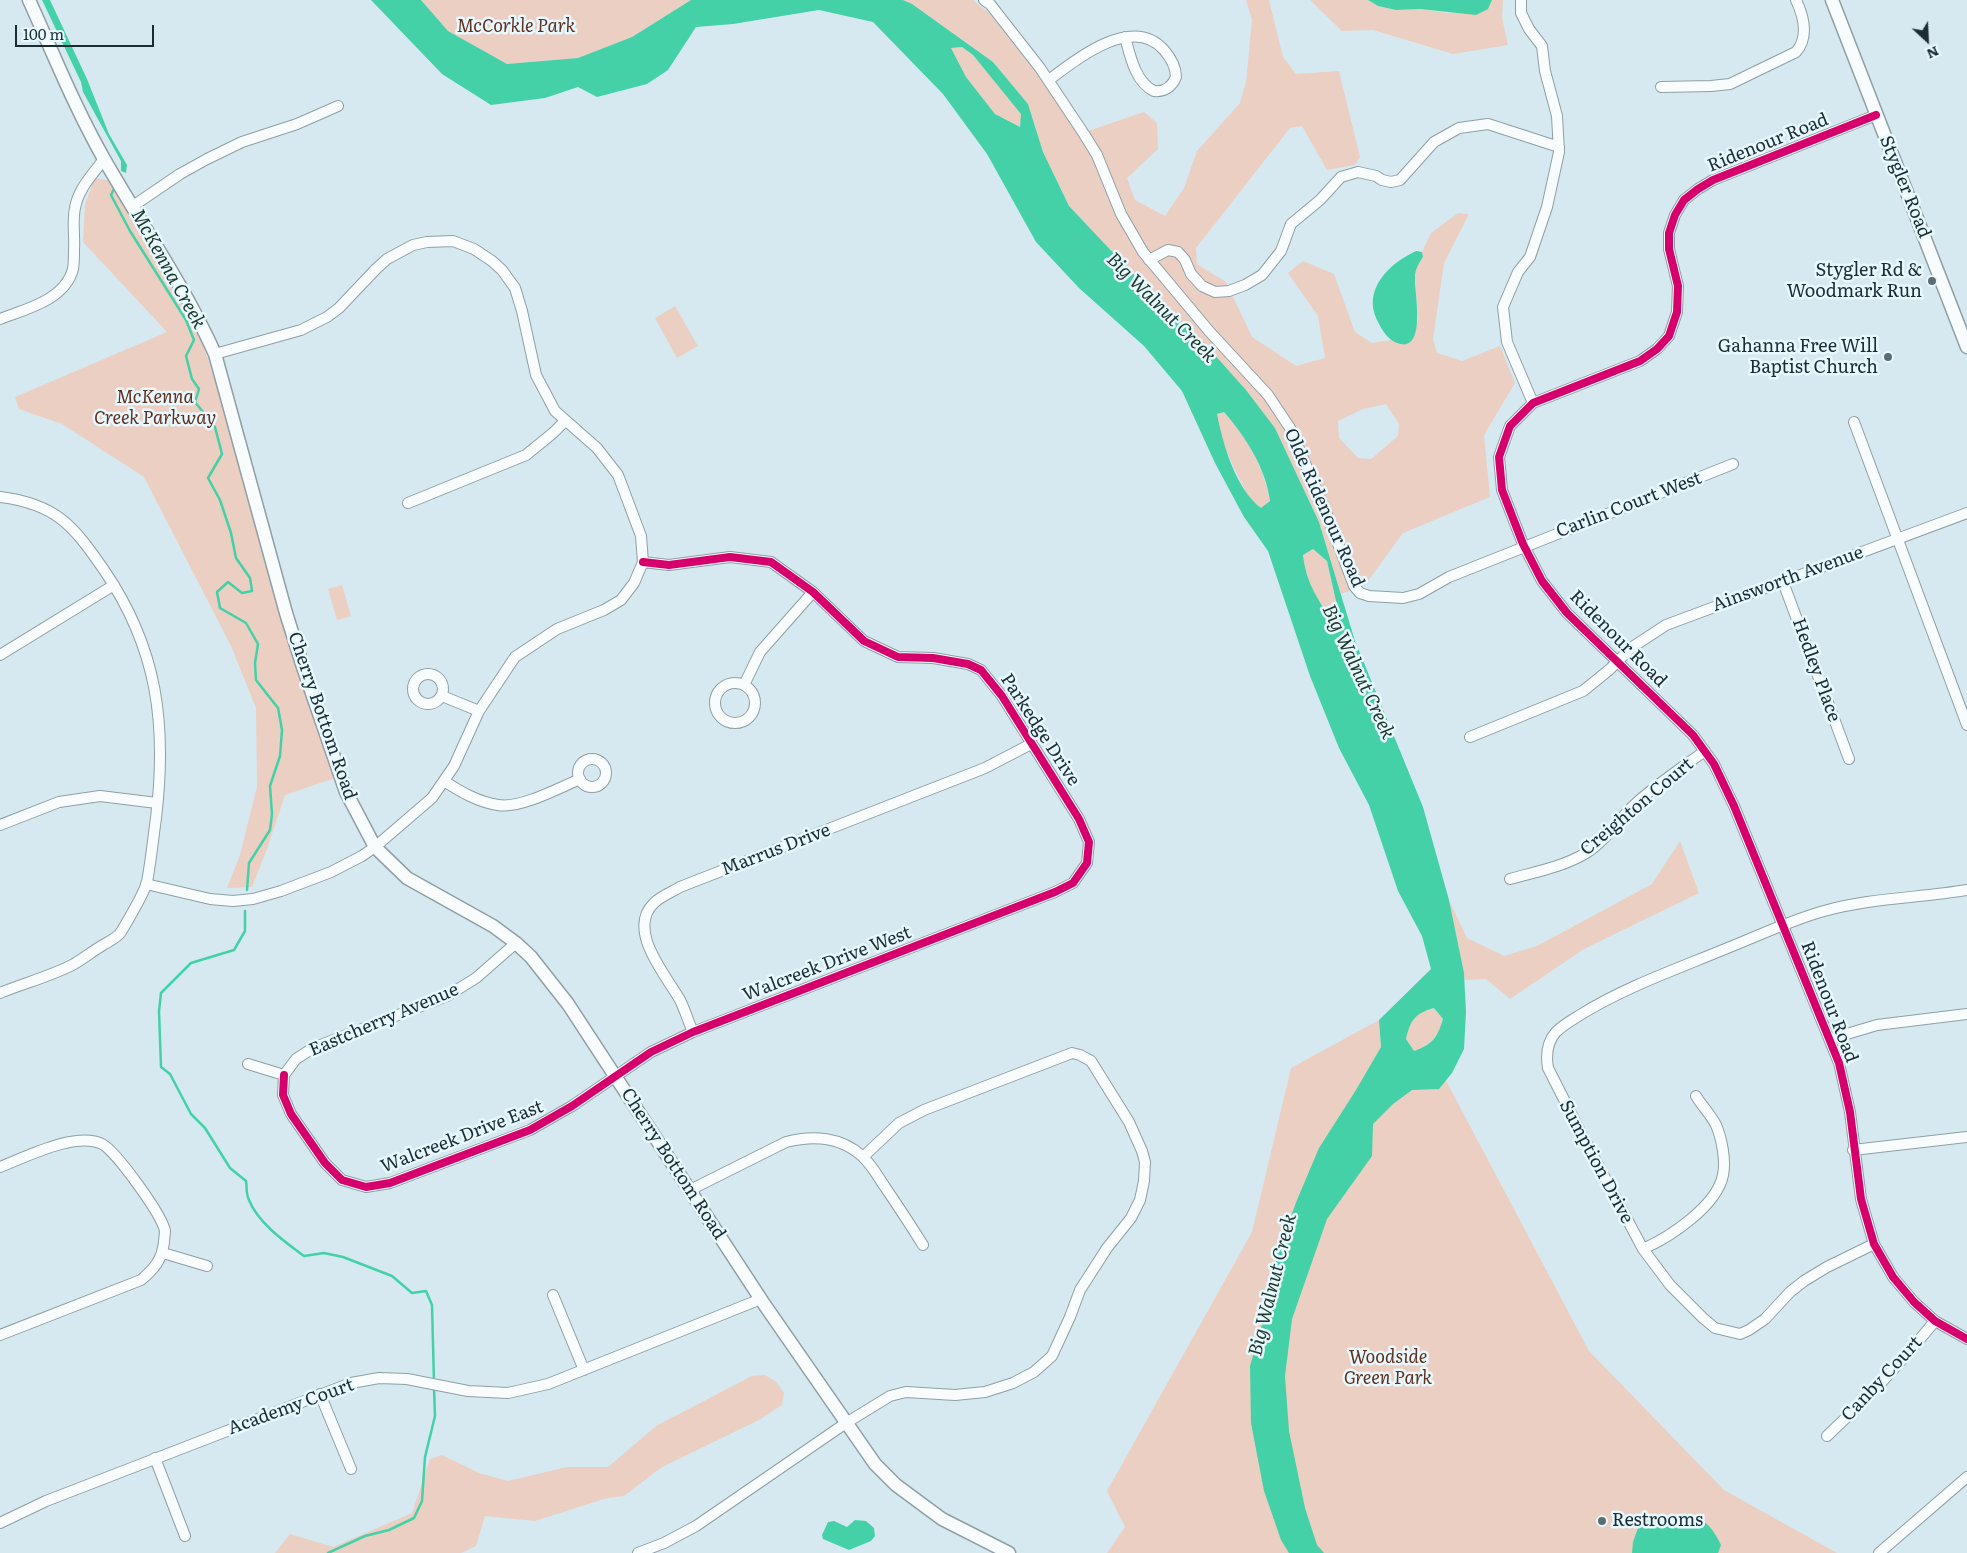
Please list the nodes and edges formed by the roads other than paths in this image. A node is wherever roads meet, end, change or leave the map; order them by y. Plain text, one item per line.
1 (29, 0) edge
2 (984, 0) edge
3 (1521, 0) edge
4 (1796, 0) edge
5 (1832, 0) edge
6 (1125, 37) junction
7 (1049, 80) junction
8 (1660, 87) dead end
9 (338, 106) dead end
10 (1876, 115) junction
11 (1559, 147) junction
12 (104, 159) junction
13 (133, 206) junction
14 (1149, 260) junction
15 (0, 319) edge
16 (1963, 327) edge
17 (1967, 347) edge
18 (215, 354) junction
19 (1533, 403) junction
20 (565, 421) junction
21 (1854, 422) dead end
22 (1733, 464) dead end
23 (0, 498) edge
24 (408, 503) dead end
25 (1967, 513) edge
26 (1897, 539) junction
27 (1525, 546) junction
28 (643, 562) junction
29 (1783, 582) junction
30 (114, 585) junction
31 (813, 592) junction
32 (1403, 598) joint
33 (0, 655) edge
34 (1618, 662) junction
35 (744, 685) junction
36 (442, 696) dead end
37 (479, 711) junction
38 (1967, 725) edge
39 (1470, 737) dead end
40 (1031, 744) junction
41 (1705, 751) junction
42 (1849, 759) dead end
43 (580, 779) dead end
44 (444, 781) junction
45 (157, 803) junction
46 (0, 825) edge
47 (375, 847) junction
48 (1510, 879) dead end
49 (146, 884) junction
50 (1967, 890) edge
51 (1055, 892) joint
52 (1783, 926) junction
53 (516, 943) junction
54 (0, 993) edge
55 (1967, 1014) edge
56 (693, 1032) junction
57 (1830, 1039) junction
58 (248, 1064) dead end
59 (284, 1075) junction
60 (615, 1077) junction
61 (1696, 1096) dead end
62 (1967, 1137) edge
63 (1854, 1150) junction
64 (863, 1157) junction
65 (0, 1168) edge
66 (690, 1190) junction
67 (1874, 1244) junction
68 (923, 1246) dead end
69 (1643, 1249) junction
70 (163, 1253) junction
71 (207, 1266) dead end
72 (553, 1295) dead end
73 (761, 1299) junction
74 (1935, 1321) junction
75 (0, 1335) edge
76 (1967, 1339) edge
77 (584, 1370) junction
78 (320, 1394) junction
79 (846, 1423) junction
80 (1827, 1436) dead end
81 (155, 1458) junction
82 (351, 1469) dead end
83 (1967, 1477) edge
84 (0, 1523) edge
85 (185, 1536) dead end
86 (638, 1553) edge
87 (1009, 1553) edge
88 (1880, 1553) edge

1 - 12 main road, Cherry Bottom Road
2 - 7 street, Olde Ridenour Road
3 - 11 street
4 - 8 street
5 - 10 main road, Stygler Road
6 - 6 street
6 - 7 street
7 - 14 street, Olde Ridenour Road
9 - 13 street
10 - 16 main road, Stygler Road
10 - 19 street, Ridenour Road
11 - 14 street
11 - 19 street
12 - 13 main road, Cherry Bottom Road
12 - 15 street
13 - 18 main road, Cherry Bottom Road
14 - 32 street, Olde Ridenour Road
16 - 17 main road, Stygler Road
18 - 20 street
18 - 47 main road, Cherry Bottom Road
19 - 27 street, Ridenour Road
20 - 24 street
20 - 28 street
21 - 26 street
22 - 27 street, Carlin Court West
23 - 30 street
25 - 26 street, Ainsworth Avenue
26 - 29 street, Ainsworth Avenue
26 - 38 street
27 - 32 street, Carlin Court West
27 - 34 street, Ridenour Road
28 - 31 street, Parkedge Drive
28 - 37 street
29 - 34 street, Ainsworth Avenue
29 - 42 street, Hedley Place
30 - 33 street
30 - 45 street
31 - 35 street
31 - 40 street, Parkedge Drive
34 - 39 street, Ainsworth Avenue
34 - 41 street, Ridenour Road
35 - 35 street
36 - 37 street
37 - 44 street
40 - 51 street, Parkedge Drive
40 - 56 street, Marrus Drive
41 - 48 street, Creighton Court
41 - 52 street, Ridenour Road
43 - 44 street
44 - 47 street
45 - 46 street
45 - 49 street
47 - 49 street
47 - 53 main road, Cherry Bottom Road
49 - 54 street
50 - 52 street, Sumption Drive
51 - 56 street, Walcreek Drive West
52 - 57 street, Ridenour Road
52 - 69 street, Sumption Drive
53 - 59 street, Eastcherry Avenue
53 - 60 main road, Cherry Bottom Road
55 - 57 street
56 - 60 street, Walcreek Drive West
57 - 63 street, Ridenour Road
58 - 59 street
59 - 60 street, Walcreek Drive East
60 - 66 main road, Cherry Bottom Road
61 - 69 street
62 - 63 street
63 - 67 street, Ridenour Road
64 - 66 street
64 - 68 street
64 - 79 street
65 - 70 street
66 - 73 main road, Cherry Bottom Road
67 - 69 street, Sumption Drive
67 - 74 street, Ridenour Road
70 - 71 street
70 - 75 street
72 - 77 street
73 - 77 street, Academy Court
73 - 79 main road, Cherry Bottom Road
74 - 76 street, Ridenour Road
74 - 80 street, Canby Court
77 - 78 street, Academy Court
78 - 81 street, Academy Court
78 - 82 street
79 - 86 street
79 - 87 main road, Cherry Bottom Road
81 - 84 street, Academy Court
81 - 85 street
83 - 88 street

